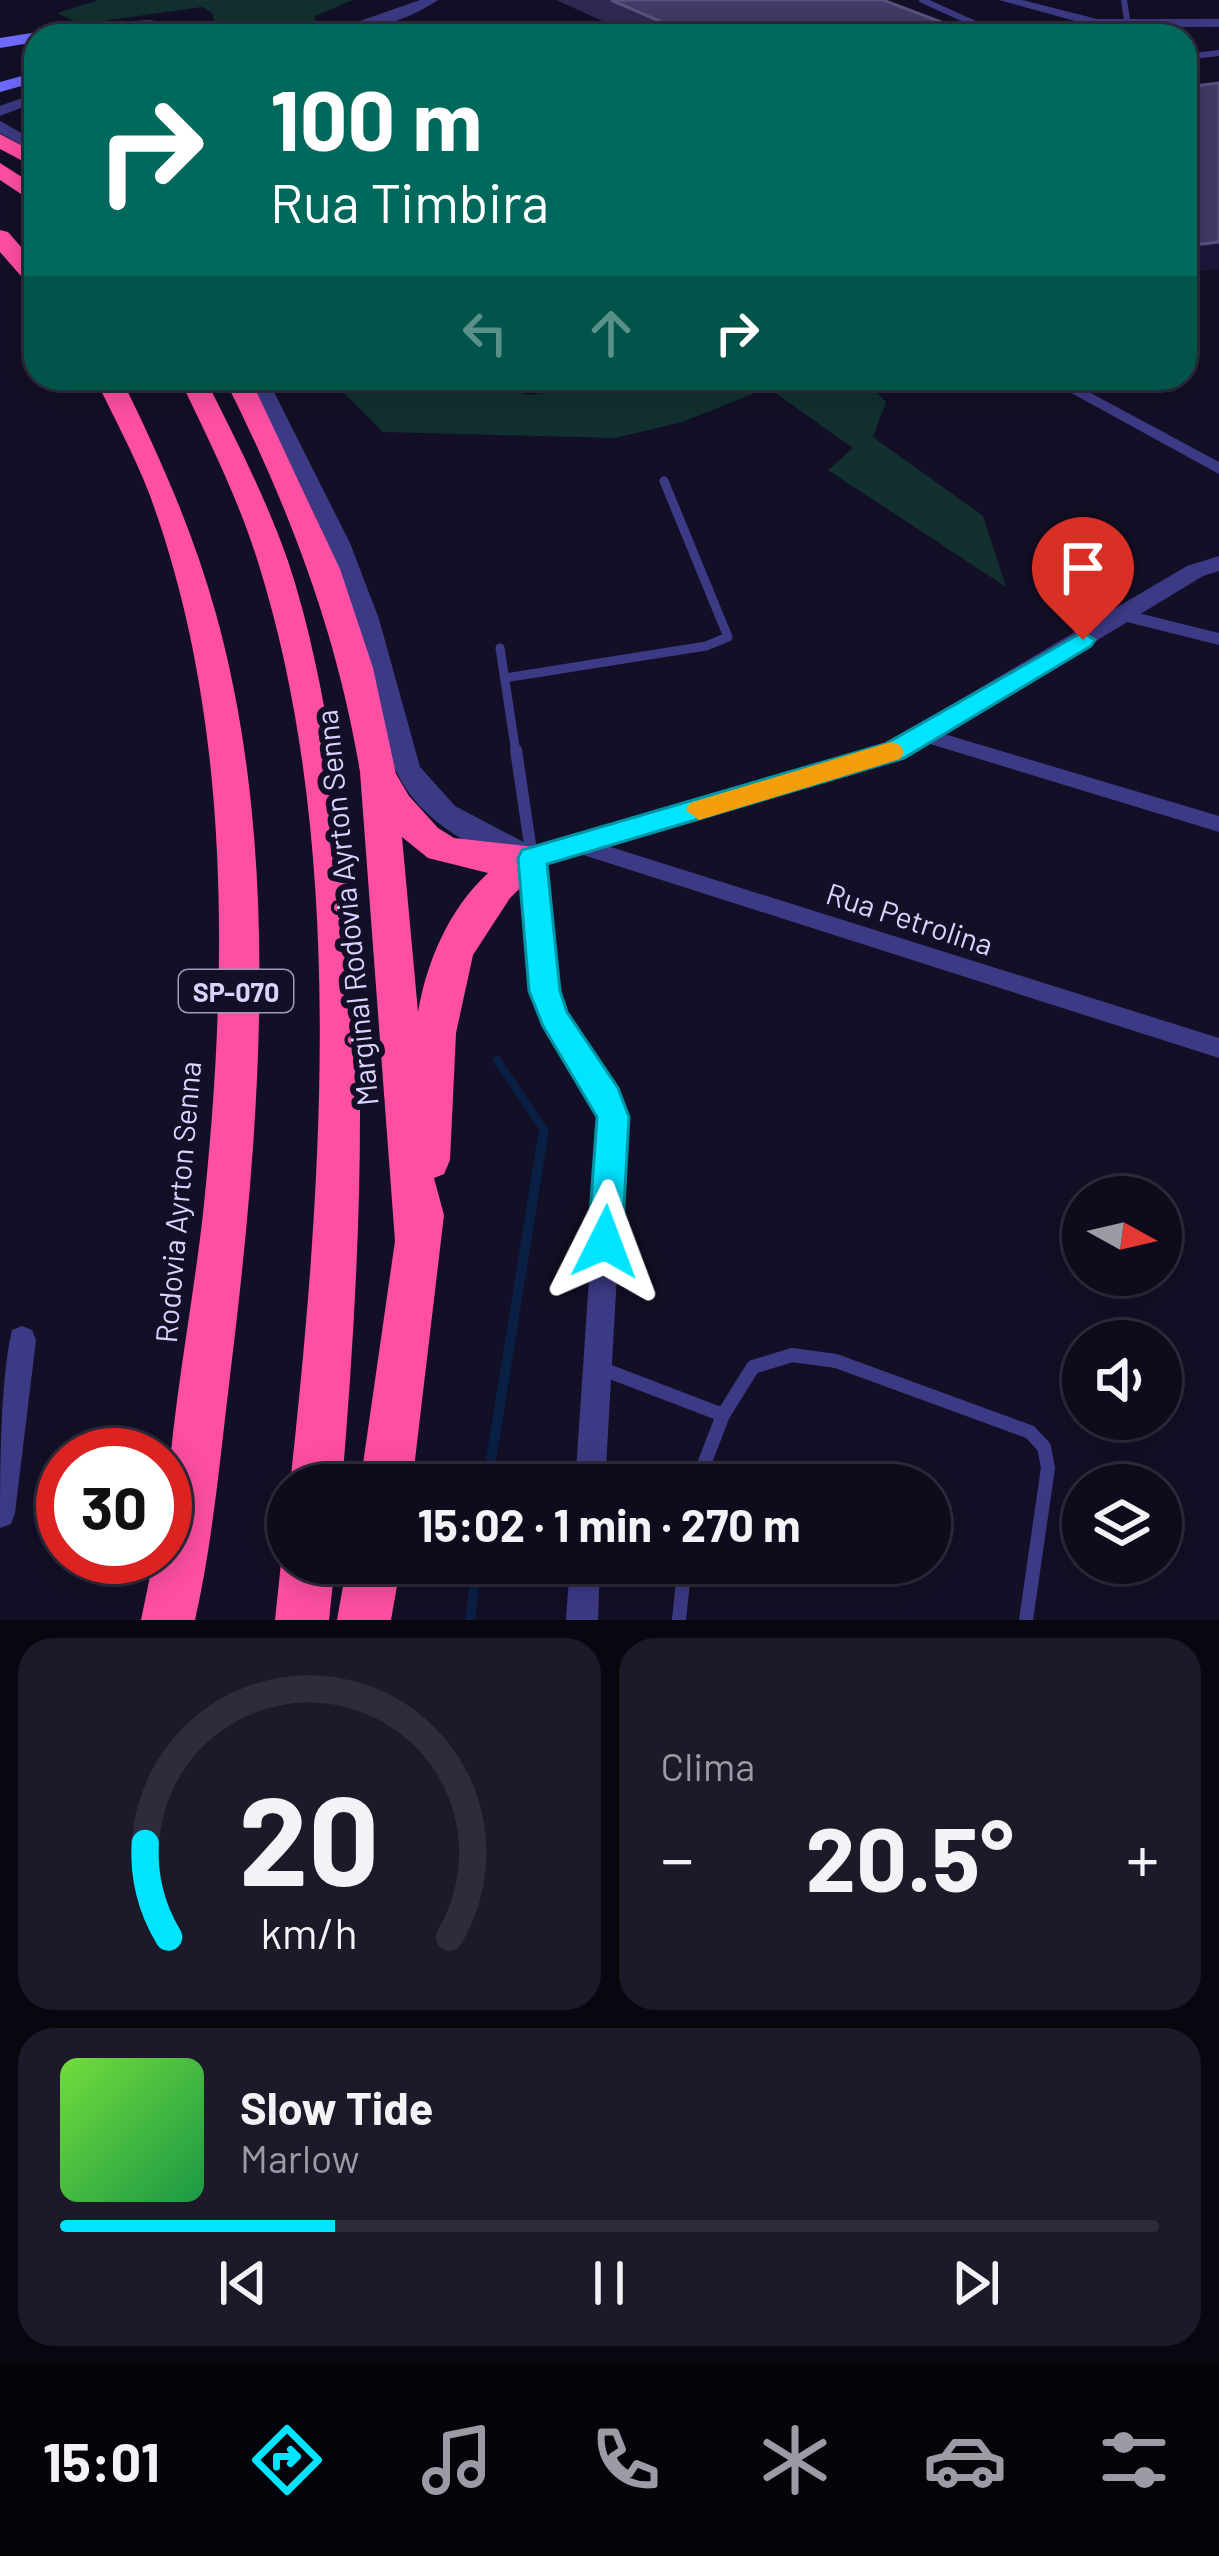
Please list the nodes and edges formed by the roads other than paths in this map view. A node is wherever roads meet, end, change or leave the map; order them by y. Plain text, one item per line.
1 (431, 0) edge
2 (922, 0) edge
3 (1006, 0) edge
4 (1219, 22) edge
5 (128, 24) edge
6 (176, 24) edge
7 (369, 24) edge
8 (975, 24) edge
9 (1111, 24) edge
10 (1174, 24) edge
11 (0, 169) edge
12 (24, 188) edge
13 (0, 237) edge
14 (24, 265) edge
15 (115, 390) edge
16 (199, 390) edge
17 (243, 390) edge
18 (263, 390) edge
19 (1074, 390) edge
20 (1219, 469) edge
21 (664, 481) dead end
22 (1219, 563) edge
23 (1123, 616) junction
24 (1219, 639) edge
25 (500, 648) dead end
26 (505, 678) junction
27 (924, 735) junction
28 (377, 772) junction
29 (1219, 824) edge
30 (582, 846) junction
31 (532, 858) junction
32 (1219, 1048) edge
33 (417, 1239) junction
34 (22, 1340) dead end
35 (597, 1367) junction
36 (722, 1414) junction
37 (318, 1464) edge
38 (389, 1464) edge
39 (591, 1464) edge
40 (704, 1464) edge
41 (0, 1514) edge
42 (306, 1584) edge
43 (370, 1584) edge
44 (584, 1584) edge
45 (683, 1584) edge
46 (168, 1620) edge
47 (302, 1620) edge
48 (364, 1620) edge
49 (582, 1620) edge
50 (679, 1620) edge
51 (1025, 1620) edge

1 - 7 street
2 - 8 lane
3 - 9 street
4 - 10 street
5 - 6 street
11 - 12 highway
13 - 14 highway
15 - 46 highway, Rodovia Ayrton Senna / SP-070
16 - 37 highway, SP-070
17 - 28 highway, Marginal Rodovia Ayrton Senna
18 - 31 street
19 - 20 street
21 - 26 lane
22 - 23 street
23 - 24 street
23 - 27 street
25 - 26 lane
26 - 31 lane
27 - 29 street
27 - 30 street
28 - 31 highway
28 - 33 highway, Marginal Rodovia Ayrton Senna
30 - 31 street
30 - 32 street, Rua Petrolina
31 - 33 highway
31 - 35 street
33 - 38 highway
34 - 41 street
35 - 36 lane
35 - 39 street
36 - 40 lane
36 - 51 lane
42 - 47 highway
43 - 48 highway
44 - 49 street
45 - 50 lane

